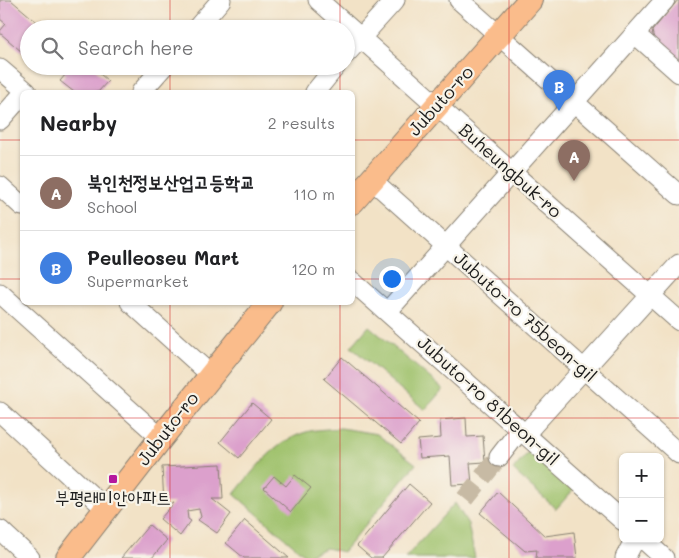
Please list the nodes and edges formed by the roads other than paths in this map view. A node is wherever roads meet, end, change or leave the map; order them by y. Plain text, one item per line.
1 (221, 0) edge
2 (318, 0) edge
3 (394, 0) edge
4 (459, 0) edge
5 (530, 0) edge
6 (665, 0) edge
7 (204, 20) edge
8 (341, 20) edge
9 (355, 33) edge
10 (635, 34) junction
11 (499, 36) junction
12 (360, 37) junction
13 (355, 43) edge
14 (0, 69) edge
15 (679, 73) edge
16 (156, 75) edge
17 (329, 75) edge
18 (22, 90) edge
19 (144, 90) edge
20 (317, 90) edge
21 (20, 98) edge
22 (574, 102) junction
23 (436, 106) junction
24 (0, 120) edge
25 (512, 172) junction
26 (372, 180) junction
27 (0, 186) edge
28 (679, 195) edge
29 (355, 199) edge
30 (20, 204) edge
31 (446, 246) junction
32 (679, 264) edge
33 (355, 284) edge
34 (0, 293) edge
35 (651, 296) junction
36 (133, 305) edge
37 (266, 305) edge
38 (387, 312) junction
39 (679, 321) edge
40 (584, 369) junction
41 (211, 375) junction
42 (0, 412) edge
43 (522, 432) junction
44 (161, 438) junction
45 (679, 454) edge
46 (499, 457) tunnel mouth
47 (106, 509) junction
48 (619, 517) edge
49 (0, 530) edge
50 (633, 543) edge
51 (647, 543) edge
52 (30, 558) edge
53 (68, 558) edge
54 (625, 558) edge
55 (664, 558) edge

1 - 7 street
2 - 8 street, Buheungbuk-ro
3 - 12 street
4 - 11 street
5 - 11 main road, Jubuto-ro
6 - 10 street
9 - 12 street, Buheungbuk-ro
10 - 15 street
10 - 22 street
11 - 22 street
11 - 23 main road, Jubuto-ro
12 - 13 street
12 - 23 street, Buheungbuk-ro
14 - 18 street
16 - 19 street
17 - 20 street
21 - 24 street
22 - 25 street
22 - 28 street
23 - 25 street, Buheungbuk-ro
23 - 26 main road, Jubuto-ro
25 - 31 street
25 - 35 street, Buheungbuk-ro
26 - 29 main road, Jubuto-ro
26 - 31 street, Jubuto-ro 75beon-gil
27 - 30 street
31 - 38 street
31 - 40 street, Jubuto-ro 75beon-gil
32 - 35 street
33 - 38 street, Jubuto-ro 81beon-gil
34 - 44 street
35 - 39 street, Buheungbuk-ro
35 - 40 street
36 - 41 street
37 - 41 main road, Jubuto-ro
38 - 43 street, Jubuto-ro 81beon-gil
40 - 43 street
40 - 45 street, Jubuto-ro 75beon-gil
41 - 44 main road, Jubuto-ro
42 - 47 street
43 - 46 street
43 - 48 street, Jubuto-ro 81beon-gil
44 - 47 main road, Jubuto-ro
47 - 53 main road, Jubuto-ro
49 - 52 street
50 - 54 street
51 - 55 street

